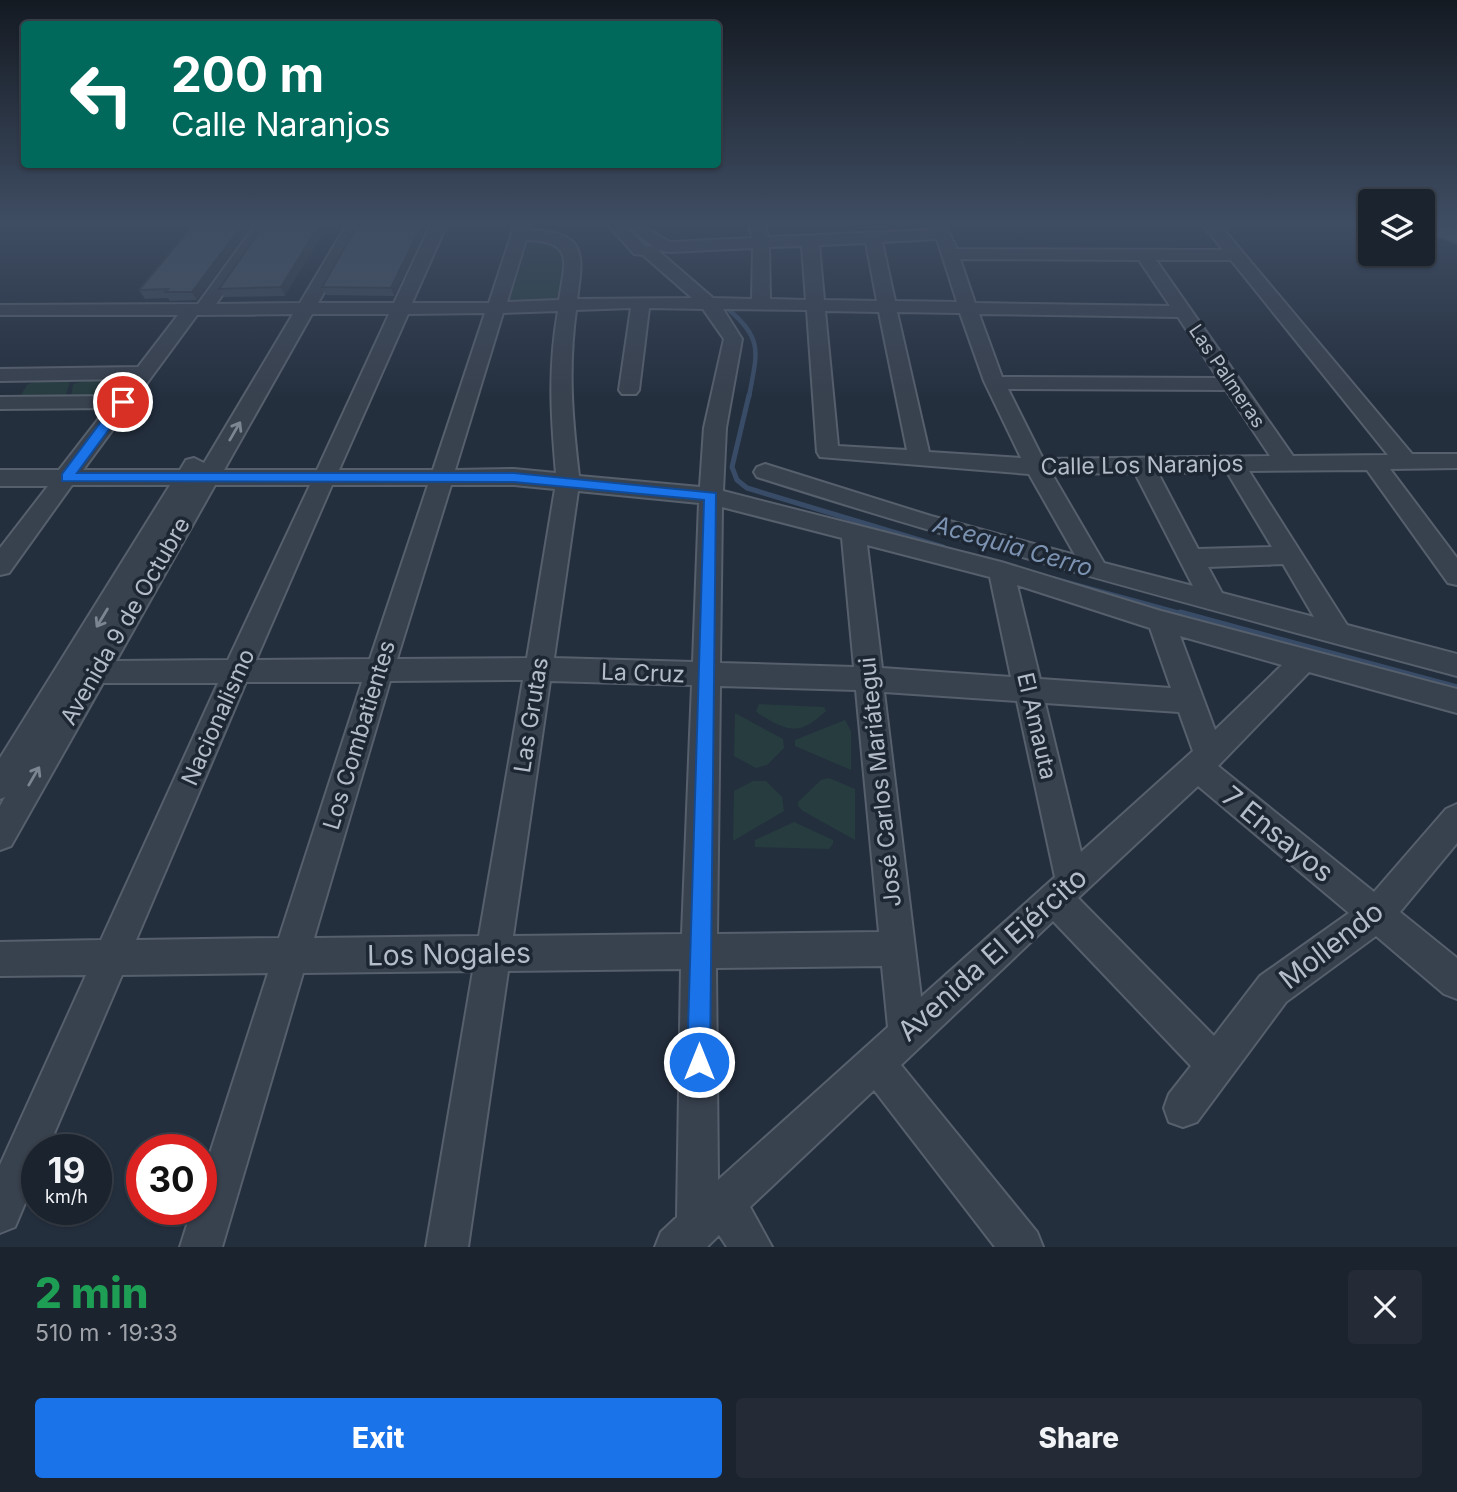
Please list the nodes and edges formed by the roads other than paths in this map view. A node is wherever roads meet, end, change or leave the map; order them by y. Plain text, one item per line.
1 (219, 282) edge
2 (311, 282) edge
3 (316, 282) edge
4 (414, 282) edge
5 (504, 282) edge
6 (571, 282) edge
7 (689, 282) edge
8 (761, 282) edge
9 (813, 282) edge
10 (882, 282) edge
11 (958, 282) edge
12 (1163, 282) edge
13 (1259, 282) edge
14 (141, 288) edge
15 (641, 302) junction
16 (717, 303) junction
17 (761, 304) junction
18 (568, 305) junction
19 (815, 305) junction
20 (887, 306) junction
21 (495, 308) junction
22 (966, 308) junction
23 (197, 309) junction
24 (297, 309) junction
25 (402, 309) junction
26 (0, 310) edge
27 (123, 310) junction
28 (1183, 312) junction
29 (144, 373) junction
30 (0, 375) edge
31 (995, 383) junction
32 (1232, 384) junction
33 (629, 390) dead end
34 (123, 402) junction
35 (0, 403) edge
36 (920, 459) junction
37 (1457, 461) edge
38 (1373, 462) junction
39 (1405, 462) junction
40 (1286, 463) junction
41 (1233, 464) junction
42 (1143, 466) junction
43 (1037, 467) junction
44 (765, 472) dead end
45 (198, 477) junction
46 (327, 477) junction
47 (441, 477) junction
48 (0, 478) edge
49 (66, 478) junction
50 (568, 481) junction
51 (711, 496) junction
52 (853, 531) junction
53 (1290, 555) junction
54 (1189, 558) junction
55 (0, 566) edge
56 (1454, 569) edge
57 (1096, 570) junction
58 (1001, 571) junction
59 (1213, 600) junction
60 (1161, 621) junction
61 (1338, 633) junction
62 (1305, 659) junction
63 (1457, 665) edge
64 (538, 669) junction
65 (237, 671) junction
66 (379, 671) junction
67 (96, 672) junction
68 (708, 675) junction
69 (869, 679) junction
70 (1028, 688) junction
71 (1189, 701) junction
72 (1457, 701) edge
73 (1203, 761) junction
74 (0, 785) edge
75 (1457, 819) edge
76 (0, 835) edge
77 (1063, 890) junction
78 (1377, 914) junction
79 (898, 949) junction
80 (699, 951) junction
81 (494, 953) junction
82 (290, 956) junction
83 (113, 957) junction
84 (0, 959) edge
85 (1457, 981) edge
86 (907, 1032) junction
87 (875, 1062) junction
88 (1216, 1065) junction
89 (1183, 1108) dead end
90 (0, 1212) edge
91 (699, 1226) edge
92 (450, 1243) edge
93 (201, 1247) edge
94 (751, 1247) edge
95 (1022, 1247) edge

1 - 23 street
2 - 24 street, Avenida 9 de Octubre
3 - 24 street, Avenida 9 de Octubre
4 - 25 street, Nacionalismo
5 - 21 street, Los Combatientes
6 - 18 street, Las Grutas
7 - 16 street
8 - 17 street
9 - 19 street
10 - 20 street
11 - 22 street
12 - 28 street, Las Palmeras
13 - 39 street
14 - 27 street
15 - 16 street
15 - 18 street
15 - 33 street
16 - 17 street
16 - 51 street
17 - 19 street
18 - 21 street
18 - 50 street, Las Grutas
19 - 20 street
19 - 36 street, Calle Los Naranjos
20 - 22 street
20 - 36 street
21 - 25 street
21 - 47 street, Los Combatientes
22 - 28 street
22 - 31 street
23 - 24 street
23 - 27 street
23 - 29 street
24 - 25 street
24 - 45 street, Avenida 9 de Octubre
25 - 46 street, Nacionalismo
26 - 27 street
28 - 32 street, Las Palmeras
29 - 30 street
29 - 34 street
31 - 32 street
31 - 43 street
32 - 40 street, Las Palmeras
34 - 35 street
34 - 49 street
36 - 43 street, Calle Los Naranjos
37 - 39 street, Calle Los Naranjos
38 - 39 street, Calle Los Naranjos
38 - 40 street, Calle Los Naranjos
38 - 56 street
40 - 41 street, Calle Los Naranjos
41 - 42 street, Calle Los Naranjos
41 - 53 street
42 - 43 street, Calle Los Naranjos
42 - 54 street
43 - 57 street
44 - 57 street
45 - 46 street
45 - 49 street
45 - 67 street, Avenida 9 de Octubre
45 -> 74 street, Avenida 9 de Octubre
46 - 47 street
46 - 65 street, Nacionalismo
47 - 50 street
47 - 66 street, Los Combatientes
48 - 49 street
49 - 55 street
50 - 51 street
50 - 64 street, Las Grutas
51 - 52 street
51 - 68 street
52 - 58 street
52 - 69 street, José Carlos Mariátegui
53 - 54 street
53 - 61 street
54 - 59 street
57 - 59 street
58 - 60 street
58 - 70 street, El Amauta
59 - 61 street
60 - 62 street
60 - 71 street
61 - 63 street
62 - 72 street
62 - 73 street, Avenida El Ejército
64 - 66 street, La Cruz
64 - 68 street, La Cruz
64 - 81 street, Las Grutas
65 - 66 street, La Cruz
65 - 67 street, La Cruz
65 - 83 street, Nacionalismo
66 - 82 street, Los Combatientes
76 -> 67 street, Avenida 9 de Octubre
68 - 69 street, La Cruz
68 - 80 street
69 - 70 street, La Cruz
69 - 79 street, José Carlos Mariátegui
70 - 71 street, La Cruz
70 - 77 street, El Amauta
71 - 73 street
73 - 77 street, Avenida El Ejército
73 - 78 street, 7 Ensayos
75 - 78 street, Mollendo
77 - 86 street, Avenida El Ejército
77 - 88 street
78 - 85 street, 7 Ensayos
78 - 88 street, Mollendo
79 - 80 street, Los Nogales
79 - 86 street, José Carlos Mariátegui
80 - 81 street, Los Nogales
80 - 91 street
81 - 82 street, Los Nogales
81 - 92 street, Las Grutas
82 - 83 street, Los Nogales
82 - 93 street, Los Combatientes
83 - 84 street, Los Nogales
83 - 90 street, Nacionalismo
86 - 87 street, Avenida El Ejército
87 - 91 street, Avenida El Ejército
87 - 95 street
88 - 89 street, Mollendo
91 - 94 street

